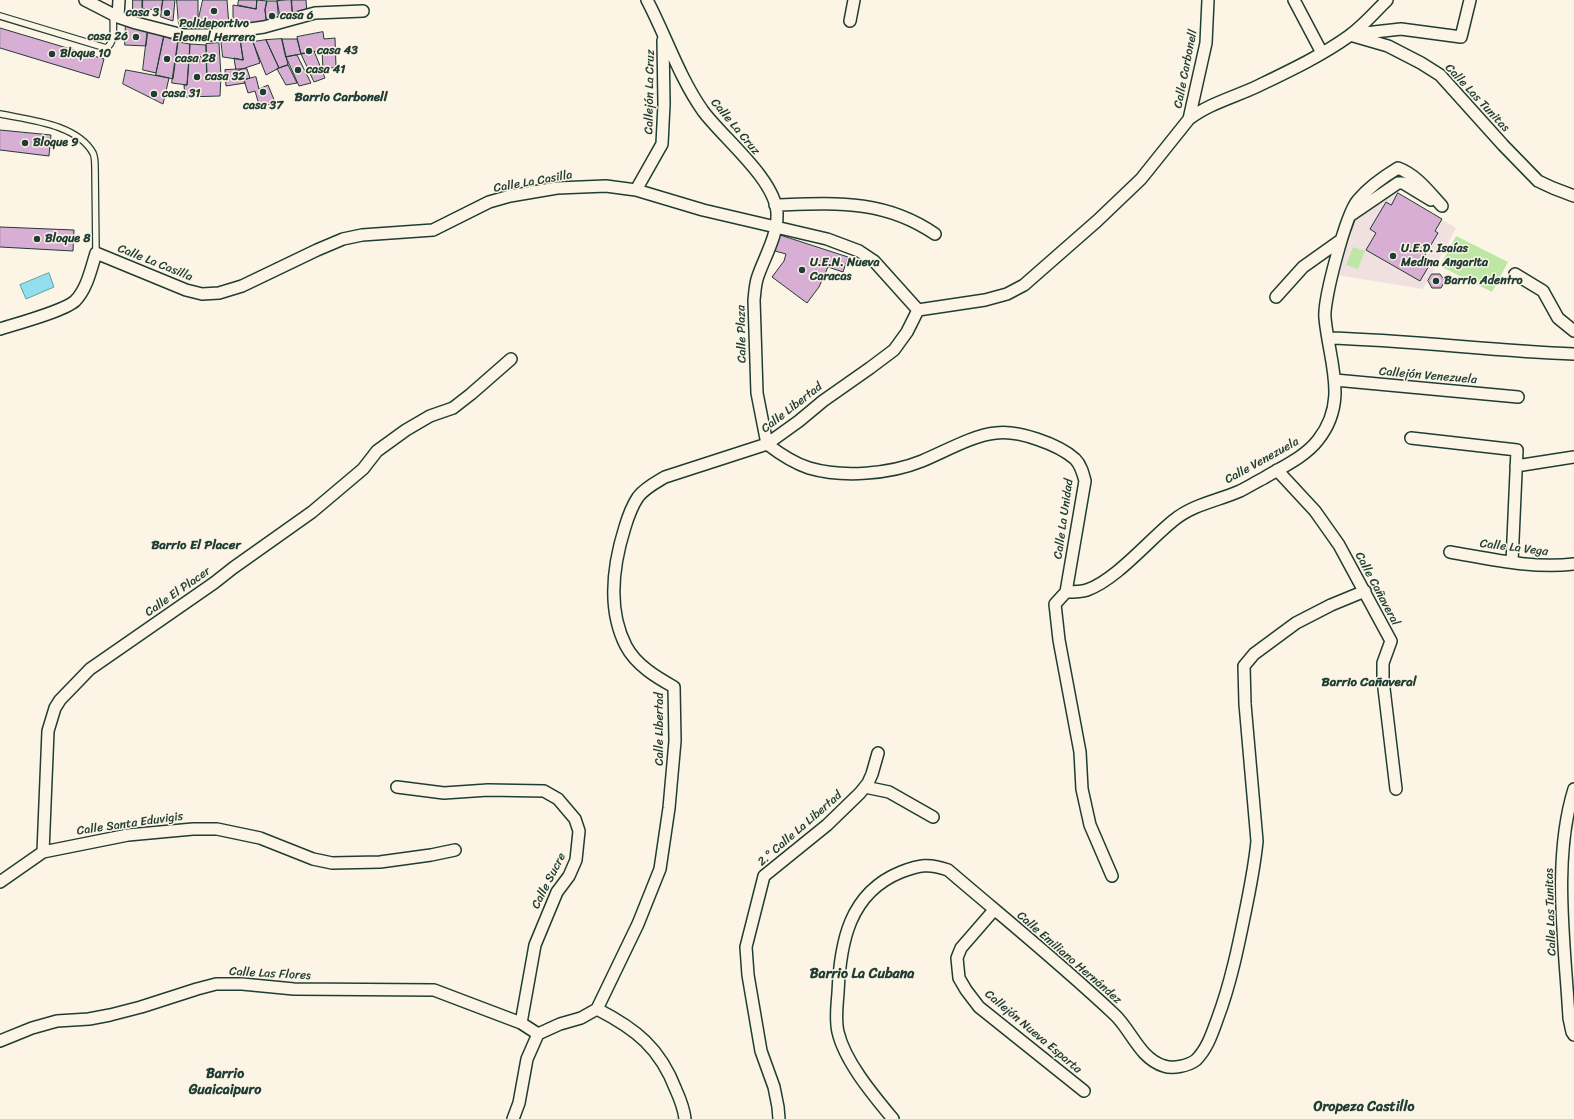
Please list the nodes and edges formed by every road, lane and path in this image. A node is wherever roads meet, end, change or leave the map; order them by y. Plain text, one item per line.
1 (85, 0) edge
2 (119, 0) edge
3 (647, 0) edge
4 (854, 0) edge
5 (1208, 0) edge
6 (1294, 0) edge
7 (1387, 0) edge
8 (1470, 0) edge
9 (363, 11) dead end
10 (116, 15) junction
11 (0, 16) edge
12 (850, 21) dead end
13 (663, 35) junction
14 (1350, 35) junction
15 (1322, 53) junction
16 (0, 114) edge
17 (1189, 119) junction
18 (636, 190) junction
19 (1574, 196) edge
20 (776, 206) junction
21 (1350, 216) junction
22 (776, 227) junction
23 (935, 234) dead end
24 (1341, 240) junction
25 (96, 253) junction
26 (1515, 274) dead end
27 (1276, 297) dead end
28 (918, 310) junction
29 (0, 329) edge
30 (1574, 331) edge
31 (1328, 338) junction
32 (1574, 354) edge
33 (511, 359) dead end
34 (1335, 380) junction
35 (1518, 397) dead end
36 (1411, 438) dead end
37 (767, 444) junction
38 (1574, 457) edge
39 (1516, 466) junction
40 (1277, 470) junction
41 (1450, 552) dead end
42 (1512, 562) junction
43 (1574, 564) edge
44 (1365, 591) junction
45 (1066, 592) junction
46 (878, 753) dead end
47 (865, 786) junction
48 (397, 787) dead end
49 (1396, 789) dead end
50 (1574, 789) edge
51 (933, 817) dead end
52 (455, 850) dead end
53 (43, 852) junction
54 (1112, 876) dead end
55 (0, 882) edge
56 (994, 910) junction
57 (597, 1009) junction
58 (521, 1023) junction
59 (538, 1034) junction
60 (1574, 1035) edge
61 (0, 1041) edge
62 (1084, 1091) dead end
63 (513, 1119) edge
64 (685, 1119) edge
65 (779, 1119) edge
66 (893, 1119) edge

1 - 10 street
2 - 10 street
3 - 13 street, Calle La Cruz
4 - 12 street
5 - 17 street, Calle Carbonell
6 - 15 street
7 - 14 street
8 - 14 street
9 - 10 street
10 - 11 lane
13 - 18 street, Callejón La Cruz
13 - 20 street, Calle La Cruz
14 - 15 street
14 - 19 street, Calle Las Tunitas
15 - 17 street
16 - 25 lane
17 - 28 street
18 - 22 street, Calle La Casilla
18 - 25 street, Calle La Casilla
20 - 22 street, Calle La Cruz
20 - 23 street
21 - 21 street, Calle Venezuela
21 - 24 street, Calle Venezuela
22 - 28 street, Calle La Casilla
22 - 37 street, Calle Plaza
24 - 27 street
24 - 31 street, Calle Venezuela
25 - 29 street
26 - 30 street
28 - 37 street, Calle Libertad
31 - 32 street
31 - 34 street, Calle Venezuela
33 - 53 street, Calle El Placer
34 - 35 street, Callejón Venezuela
34 - 40 street, Calle Venezuela
36 - 39 street
37 - 45 street, Calle La Unidad
37 - 57 street, Calle Libertad
38 - 39 street
39 - 42 street
40 - 44 street, Calle Cañaveral
40 - 45 street, Calle Venezuela
41 - 42 street, Calle La Vega
42 - 43 street, Calle La Vega
44 - 49 street, Calle Cañaveral
44 - 56 street, Calle Emiliano Hernández
45 - 54 street, Calle La Unidad
46 - 47 street, 2.° Calle La Libertad
47 - 51 street
47 - 65 street, 2.° Calle La Libertad
48 - 58 street, Calle Sucre
50 - 60 street, Calle Las Tunitas
52 - 53 street, Calle Santa Eduvigis
53 - 55 street
56 - 62 street, Callejón Nueva Esparta
56 - 66 street, Calle Emiliano Hernández
57 - 59 street
57 - 64 street
58 - 59 street, Calle Las Flores
58 - 61 street, Calle Las Flores
59 - 63 street

